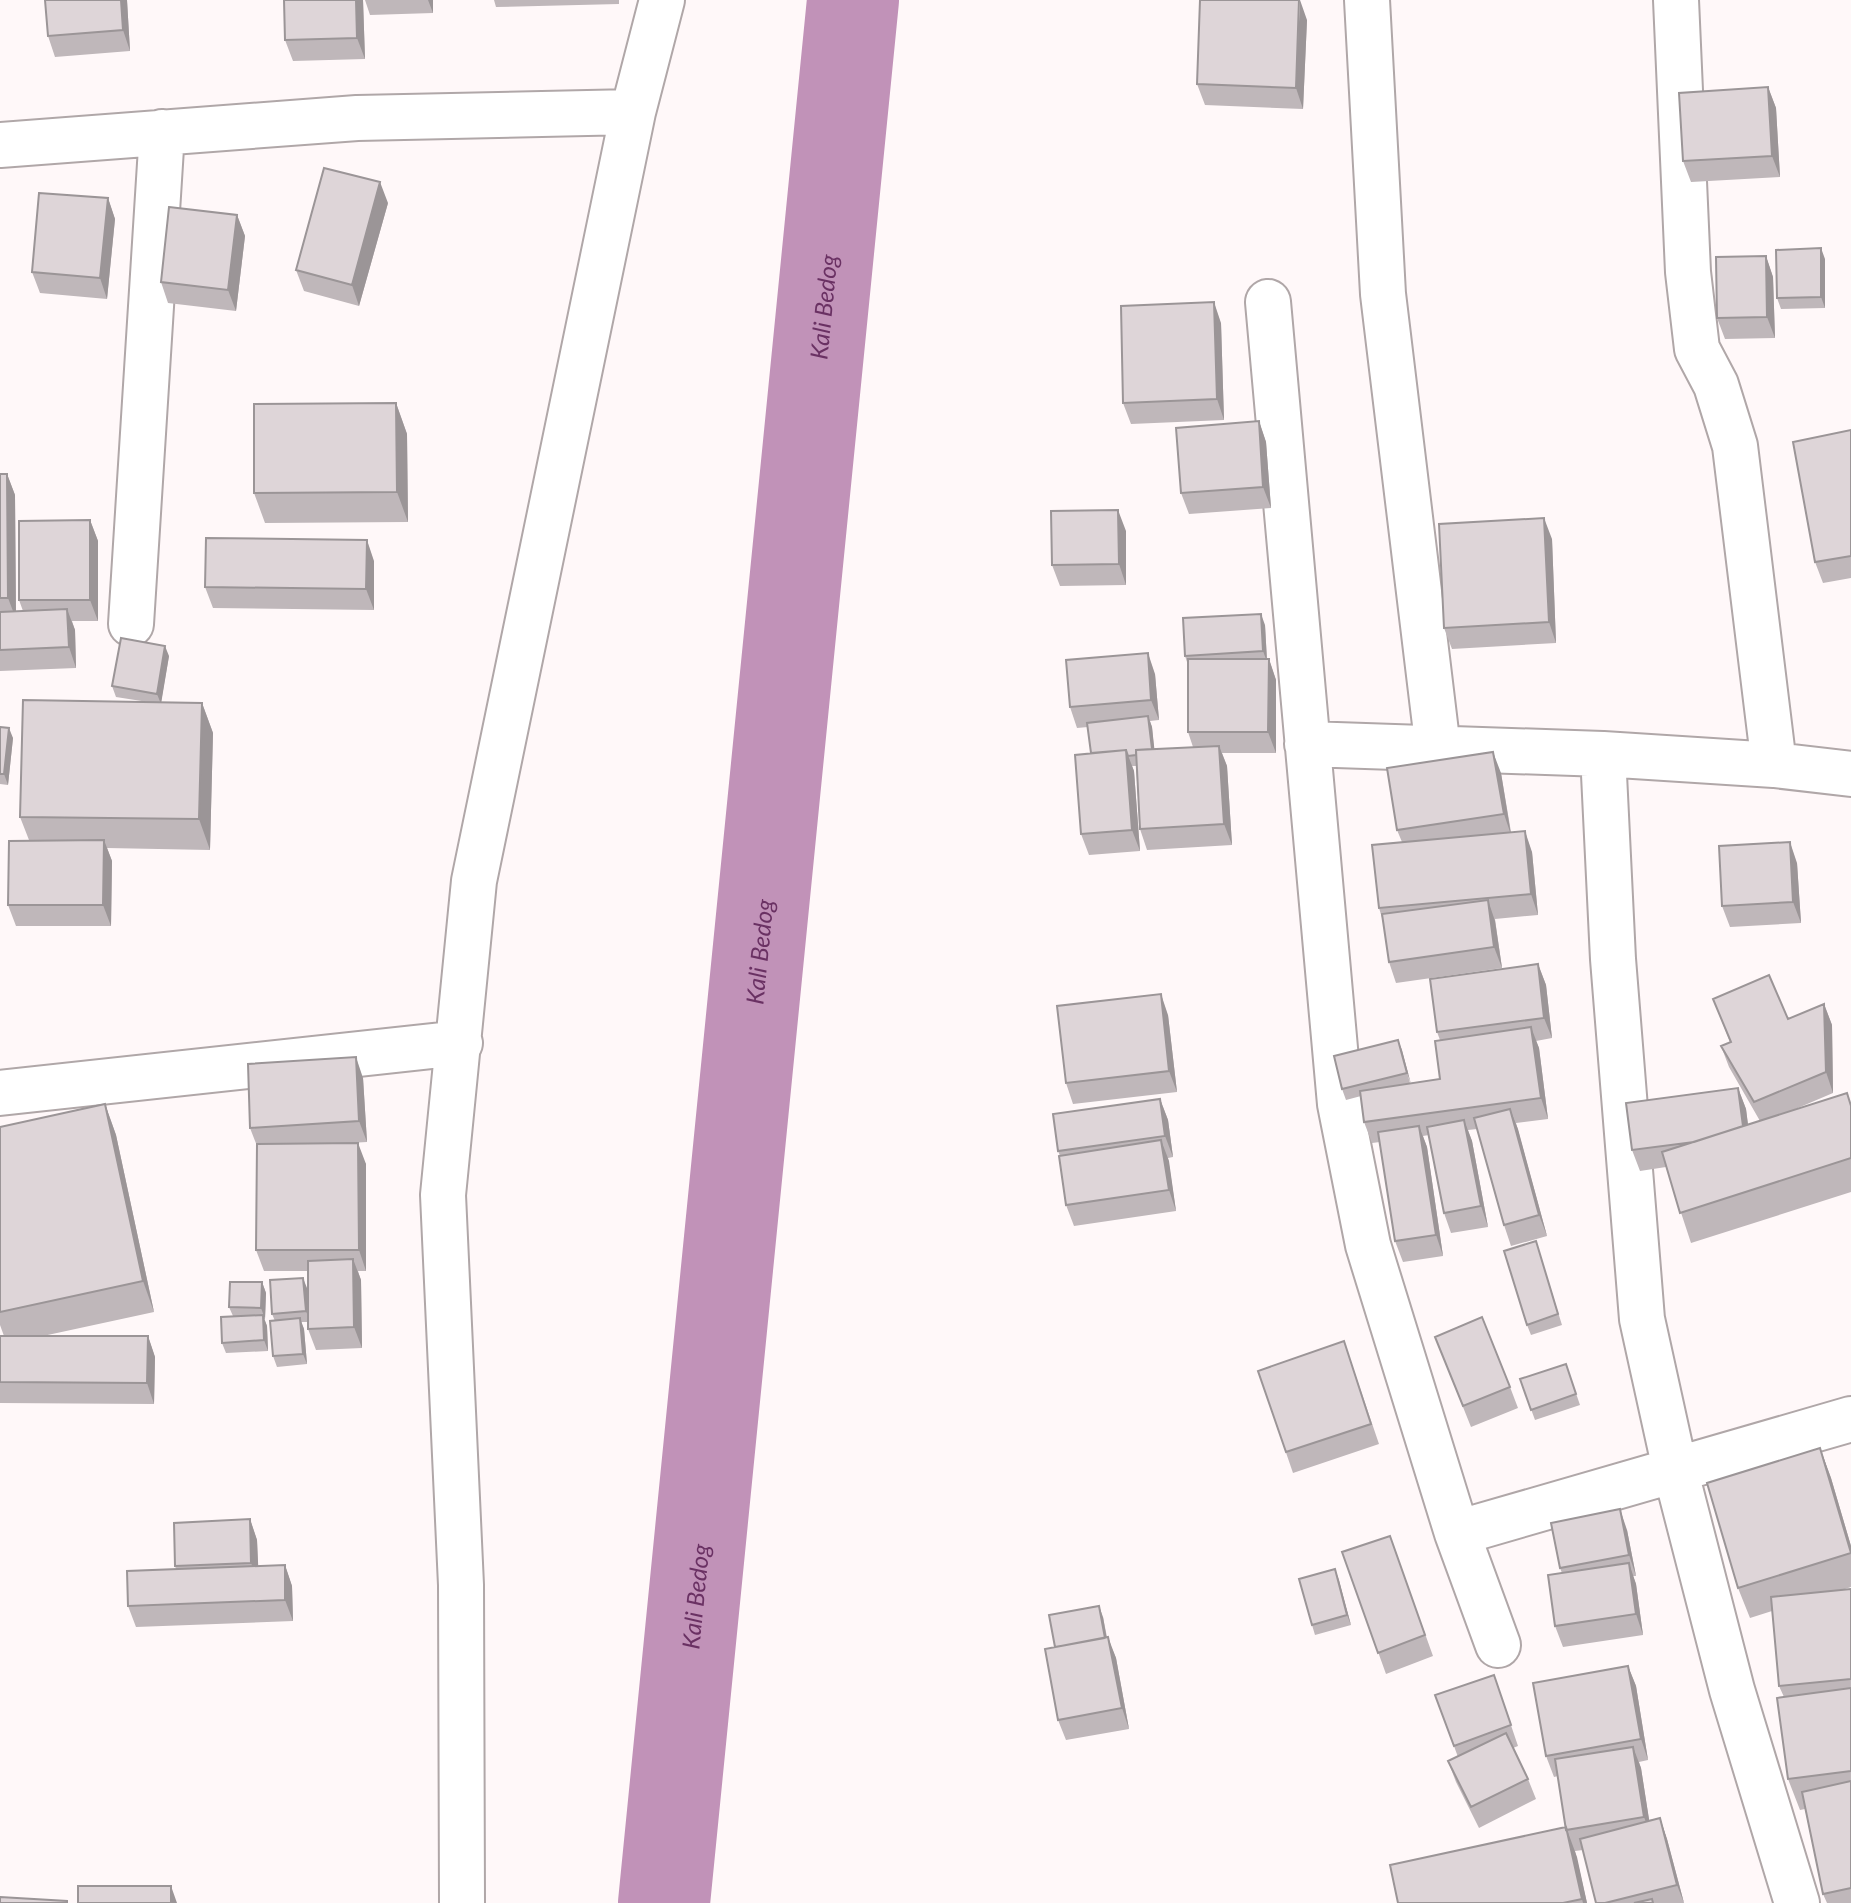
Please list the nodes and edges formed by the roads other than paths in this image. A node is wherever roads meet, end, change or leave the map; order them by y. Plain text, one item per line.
1 (662, 0) edge
2 (1367, 0) edge
3 (1676, 0) edge
4 (633, 112) junction
5 (162, 132) junction
6 (0, 145) edge
7 (1268, 302) dead end
8 (131, 624) dead end
9 (1307, 744) junction
10 (1438, 749) junction
11 (1603, 754) junction
12 (1774, 765) junction
13 (1851, 774) edge
14 (460, 1043) junction
15 (0, 1093) edge
16 (1851, 1419) edge
17 (1675, 1469) junction
18 (1457, 1533) junction
19 (1498, 1645) dead end
20 (462, 1903) edge
21 (1797, 1903) edge

1 - 4 street
2 - 10 street
3 - 12 street
4 - 5 street
4 - 14 street
5 - 6 street
5 - 8 street
7 - 9 street
9 - 10 street
9 - 18 street
10 - 11 street
11 - 12 street
11 - 17 street
12 - 13 street
14 - 15 street
14 - 20 street
16 - 17 street
17 - 18 street
17 - 21 street
18 - 19 street

